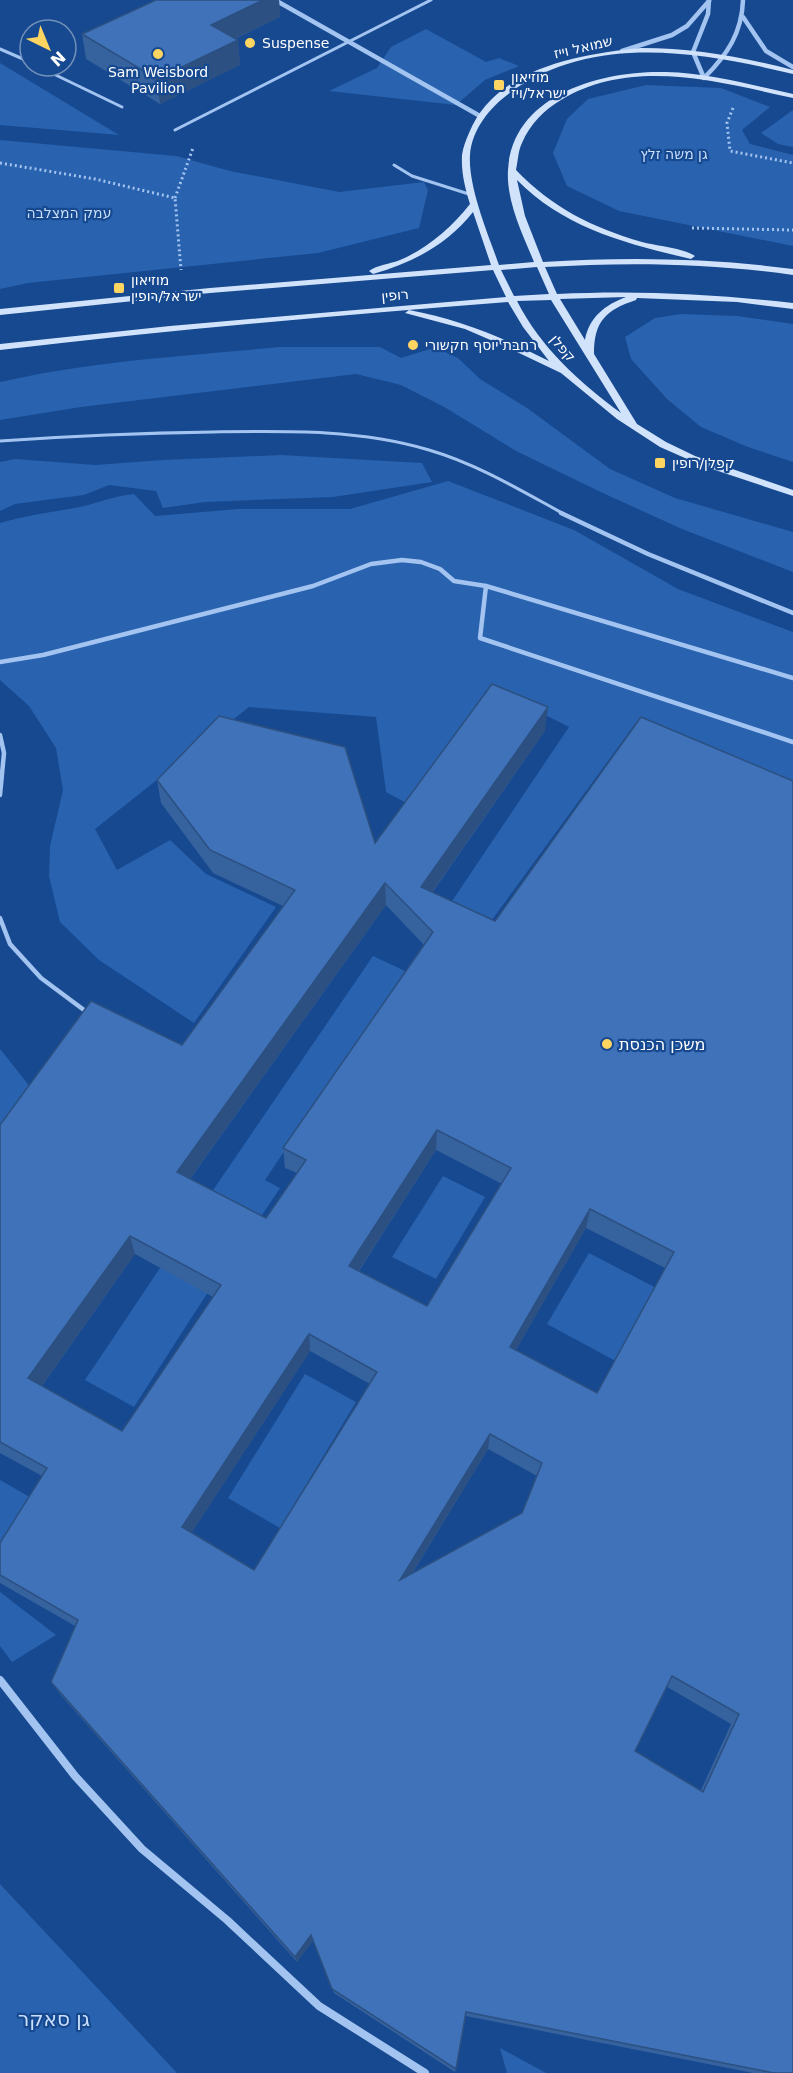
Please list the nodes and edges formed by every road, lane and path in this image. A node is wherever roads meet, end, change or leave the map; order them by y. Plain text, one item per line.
1 (275, 0) edge
2 (431, 0) edge
3 (709, 0) edge
4 (743, 0) edge
5 (742, 17) junction
6 (350, 41) junction
7 (0, 49) edge
8 (693, 52) junction
9 (610, 54) junction
10 (727, 56) junction
11 (18, 57) edge
12 (793, 69) edge
13 (62, 78) edge
14 (704, 78) junction
15 (742, 85) junction
16 (793, 96) edge
17 (122, 107) dead end
18 (480, 116) junction
19 (175, 130) dead end
20 (194, 148) dead end
21 (793, 162) edge
22 (0, 163) edge
23 (394, 165) dead end
24 (512, 170) junction
25 (175, 198) junction
26 (474, 199) junction
27 (728, 264) junction
28 (540, 265) junction
29 (496, 268) junction
30 (793, 272) edge
31 (181, 277) dead end
32 (340, 279) junction
33 (646, 294) junction
34 (554, 297) junction
35 (511, 299) junction
36 (793, 306) edge
37 (384, 310) junction
38 (0, 312) edge
39 (0, 347) edge
40 (590, 354) junction
41 (566, 373) junction
42 (632, 426) junction
43 (0, 441) edge
44 (793, 493) edge
45 (486, 586) junction
46 (793, 613) edge
47 (0, 662) edge
48 (793, 678) edge
49 (0, 735) edge
50 (793, 742) edge
51 (0, 795) edge
52 (0, 918) edge
53 (95, 1016) edge
54 (0, 1680) edge
55 (425, 2073) edge

1 - 6 street
2 - 6 lane
3 - 8 street
3 - 9 street
4 - 5 street
5 - 10 street
5 - 12 street
6 - 18 street
6 - 19 lane
7 - 11 lane
8 - 9 street, שמואל וייז
8 - 10 street, שמואל וייז
8 - 14 street
9 - 18 street, שמואל וייז
10 - 12 street, שמואל וייז
10 - 14 street
13 - 17 lane
14 - 15 street
14 - 24 street
15 - 16 street
15 - 21 path
18 - 26 street, שמואל וייז
20 - 25 path
22 - 25 path
23 - 26 lane
24 - 27 street
24 - 28 street
25 - 31 path
26 - 29 street, שמואל וייז
26 - 32 street
27 - 28 street, רופין
27 - 30 street, רופין
28 - 29 street, רופין
28 - 34 street
29 - 32 street, רופין
29 - 35 street, קפלן
32 - 38 street, רופין
33 - 34 street, רופין
33 - 36 street, רופין
33 - 40 street
34 - 35 street, רופין
34 - 40 street, קפלן
35 - 37 street, רופין
35 - 41 street, קפלן
37 - 39 street, רופין
37 - 41 street
40 - 42 street, קפלן
41 - 42 street, קפלן
42 - 44 street, קפלן
43 - 46 lane
45 - 47 lane
45 - 48 lane
45 - 50 lane
49 - 51 lane
52 - 53 lane
54 - 55 street

